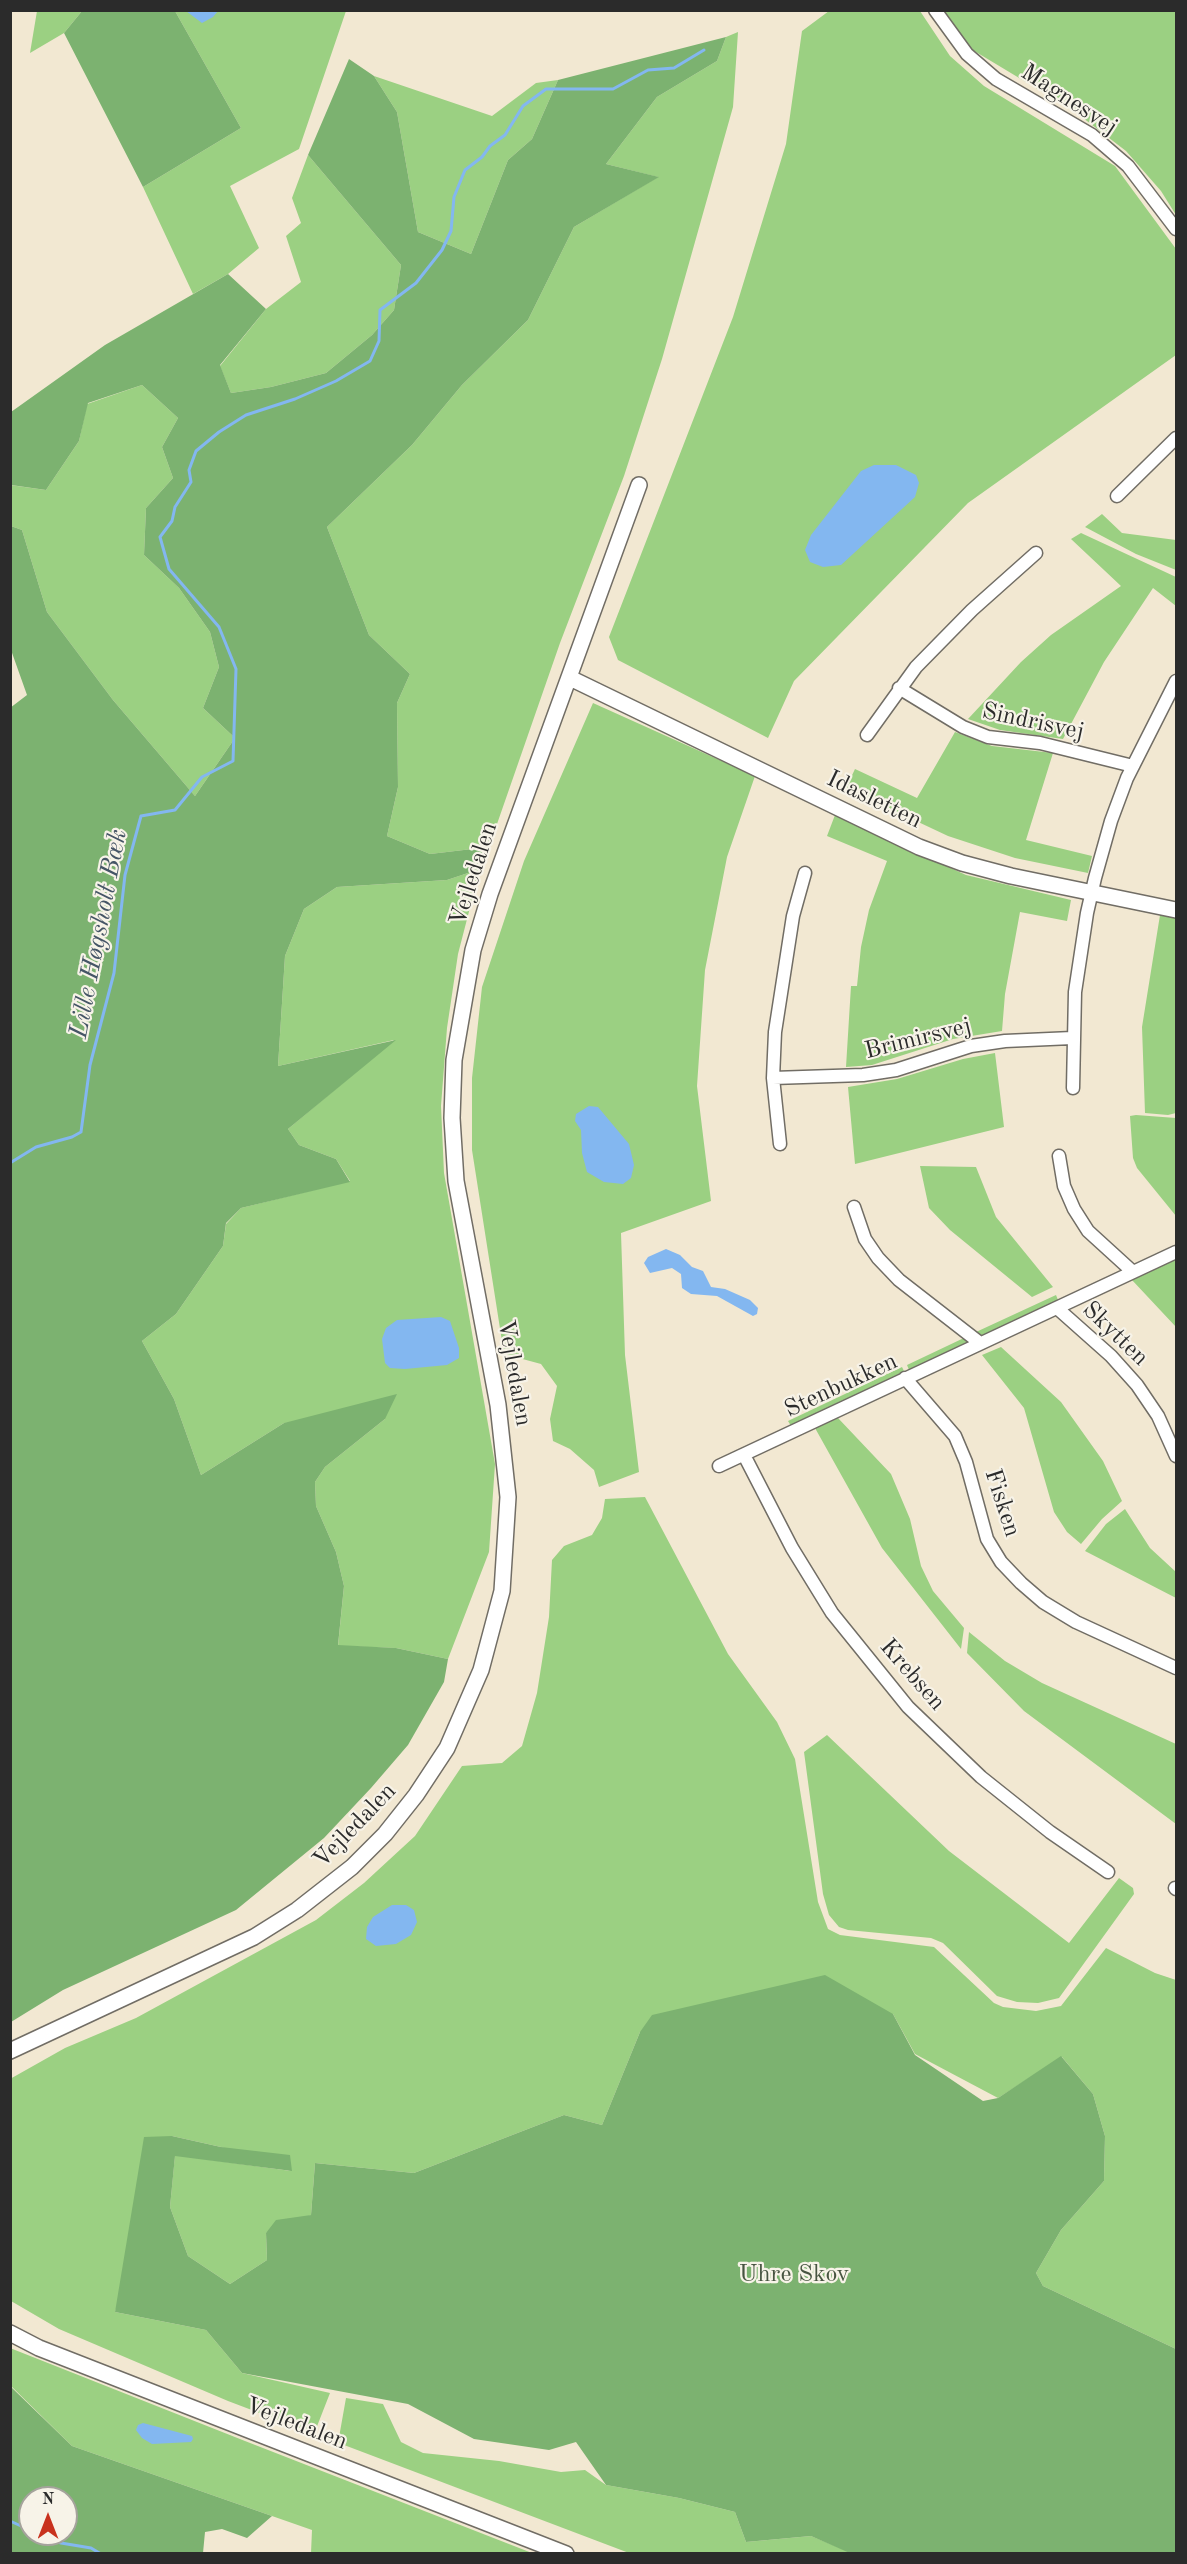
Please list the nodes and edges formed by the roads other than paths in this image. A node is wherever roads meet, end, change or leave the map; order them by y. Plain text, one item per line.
1 (935, 10) edge
2 (1176, 229) edge
3 (1176, 438) edge
4 (639, 485) dead end
5 (1117, 496) dead end
6 (1036, 553) dead end
7 (570, 678) junction
8 (1176, 681) edge
9 (899, 688) junction
10 (867, 735) dead end
11 (1133, 766) junction
12 (805, 873) dead end
13 (1091, 893) junction
14 (1176, 910) edge
15 (1072, 1038) junction
16 (773, 1078) junction
17 (1073, 1089) dead end
18 (780, 1144) dead end
19 (1059, 1156) dead end
20 (854, 1208) dead end
21 (1176, 1252) edge
22 (1133, 1272) junction
23 (1057, 1308) junction
24 (980, 1343) junction
25 (905, 1378) junction
26 (744, 1455) junction
27 (1176, 1456) edge
28 (719, 1466) dead end
29 (1176, 1668) edge
30 (1108, 1872) dead end
31 (10, 2051) edge
32 (10, 2333) edge
33 (566, 2553) edge

1 - 2 street, Magnesvej
3 - 5 street
4 - 7 street, Vejledalen
6 - 9 street
7 - 13 street, Idasletten
7 - 31 street, Vejledalen
8 - 11 street
9 - 10 street
9 - 11 street, Sindrisvej
11 - 13 street
12 - 16 street
13 - 14 street, Idasletten
13 - 15 street
15 - 16 street, Brimirsvej
15 - 17 street
16 - 18 street
19 - 22 street
20 - 24 street
21 - 22 street, Stenbukken
22 - 23 street, Stenbukken
23 - 24 street, Stenbukken
23 - 27 street, Skytten
24 - 25 street, Stenbukken
25 - 26 street, Stenbukken
25 - 29 street, Fisken
26 - 28 street, Stenbukken
26 - 30 street, Krebsen
32 - 33 street, Vejledalen

